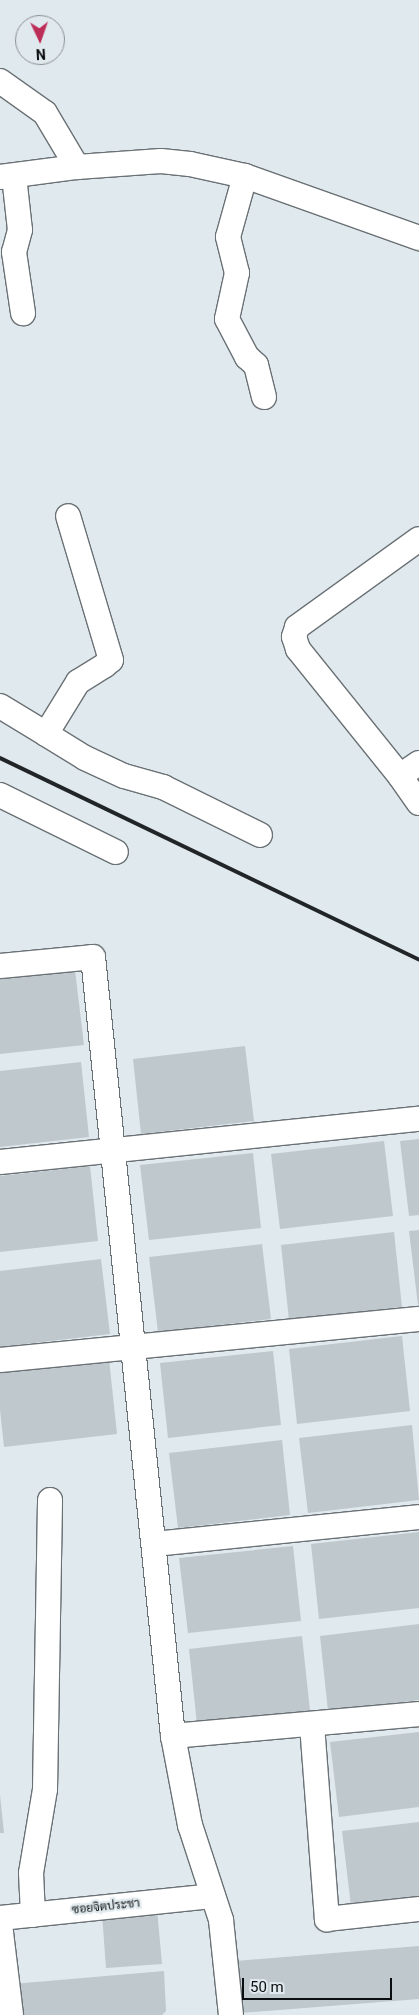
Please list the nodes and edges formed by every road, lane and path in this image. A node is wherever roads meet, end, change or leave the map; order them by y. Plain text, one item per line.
1 (0, 82) edge
2 (77, 168) junction
3 (245, 176) junction
4 (7, 177) edge
5 (419, 238) edge
6 (23, 313) dead end
7 (264, 397) dead end
8 (68, 516) dead end
9 (419, 539) edge
10 (0, 706) edge
11 (46, 734) junction
12 (419, 763) edge
13 (400, 776) junction
14 (0, 795) edge
15 (419, 803) edge
16 (260, 835) dead end
17 (116, 852) dead end
18 (0, 966) edge
19 (419, 1119) edge
20 (111, 1151) junction
21 (0, 1162) edge
22 (419, 1319) edge
23 (132, 1347) junction
24 (0, 1360) edge
25 (50, 1500) dead end
26 (419, 1518) edge
27 (154, 1544) junction
28 (419, 1714) edge
29 (312, 1725) junction
30 (173, 1736) junction
31 (212, 1896) junction
32 (419, 1909) edge
33 (33, 1915) junction
34 (0, 1918) edge
35 (0, 1924) edge
36 (11, 2015) edge
37 (231, 2015) edge

1 - 2 street
2 - 3 street
2 - 4 street
3 - 5 street
3 - 7 street
4 - 6 street
8 - 11 street
9 - 13 street
10 - 11 street
11 - 16 street
12 - 13 street
13 - 15 street
14 - 17 street
18 - 20 street
19 - 20 street
20 - 21 street
20 - 23 street
22 - 23 street
23 - 24 street
23 - 27 street
25 - 33 street
26 - 27 street
27 - 30 street
28 - 29 street
29 - 30 street
29 - 32 street
30 - 31 street
31 - 33 street, ซอยจิตประชา
31 - 37 street
33 - 34 street, ซอยจิตประชา
35 - 36 street

